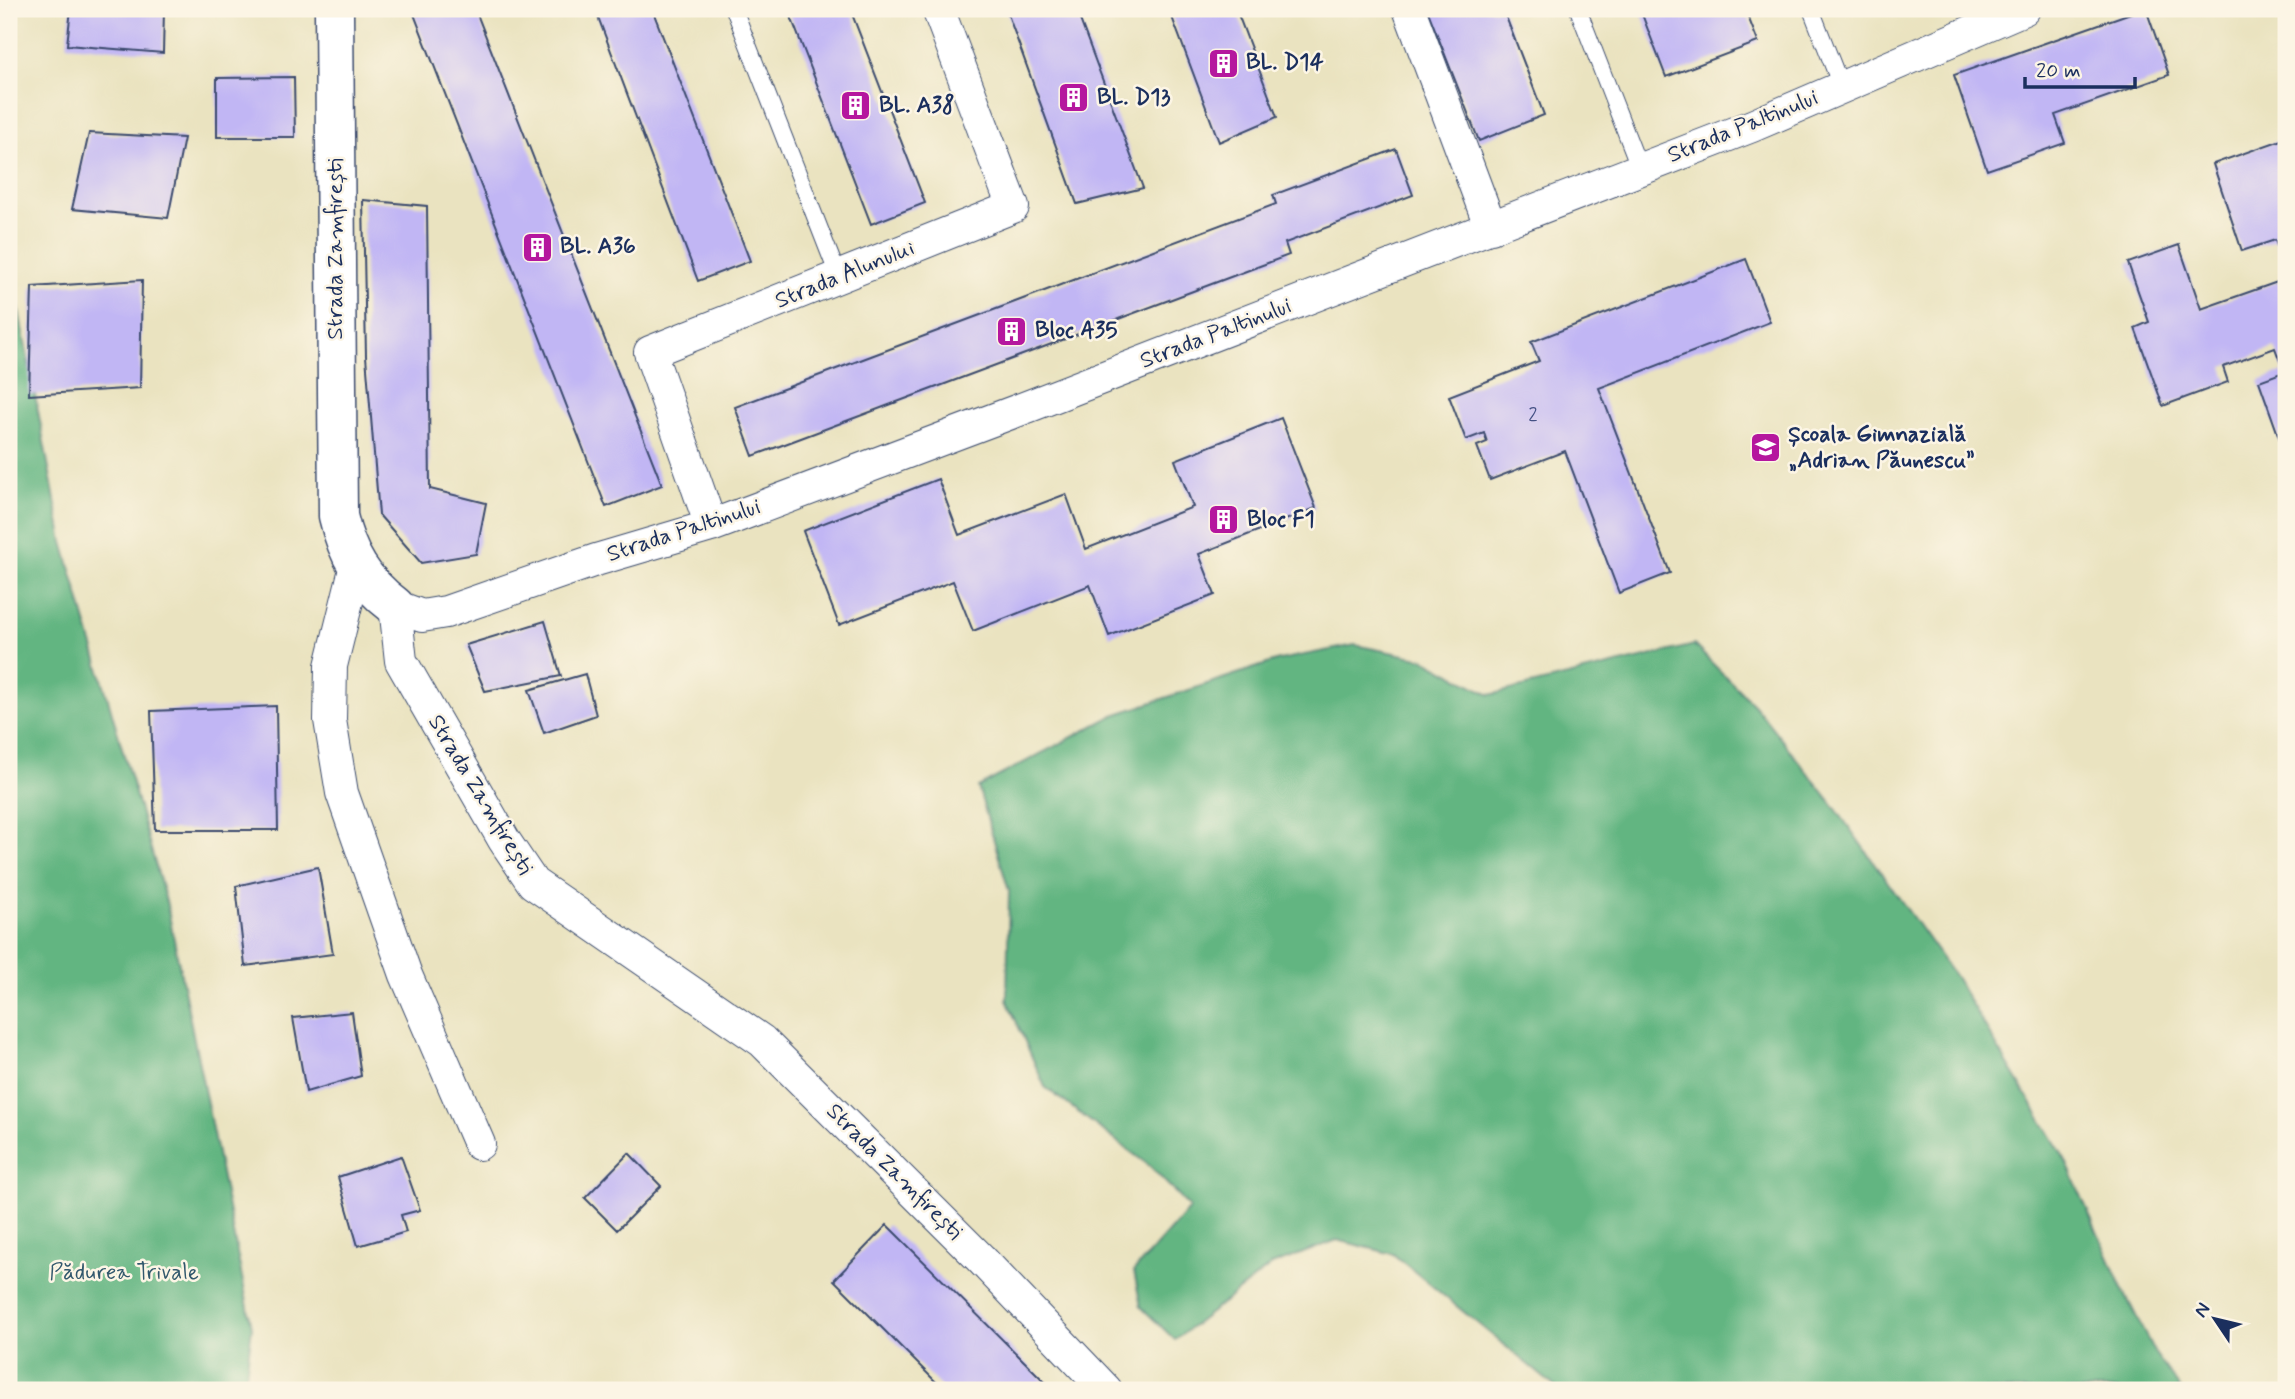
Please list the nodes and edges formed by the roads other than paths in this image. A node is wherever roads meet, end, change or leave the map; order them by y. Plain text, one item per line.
1 (334, 9) edge
2 (734, 9) edge
3 (938, 9) edge
4 (1409, 9) edge
5 (1578, 9) edge
6 (1811, 9) edge
7 (2024, 9) edge
8 (1841, 86) junction
9 (1640, 169) junction
10 (1491, 228) junction
11 (839, 278) junction
12 (711, 526) junction
13 (356, 565) junction
14 (395, 606) junction
15 (479, 1143) dead end
16 (1106, 1390) edge

1 - 13 street, Strada Zamfirești
2 - 11 lane
3 - 11 street, Strada Alunului
4 - 10 street
5 - 9 lane
6 - 8 lane
7 - 8 street, Strada Paltinului
8 - 9 street, Strada Paltinului
9 - 10 street, Strada Paltinului
10 - 12 street, Strada Paltinului
11 - 12 street, Strada Alunului
12 - 14 street, Strada Paltinului
13 - 14 street, Strada Zamfirești
13 - 15 street
14 - 16 street, Strada Zamfirești

